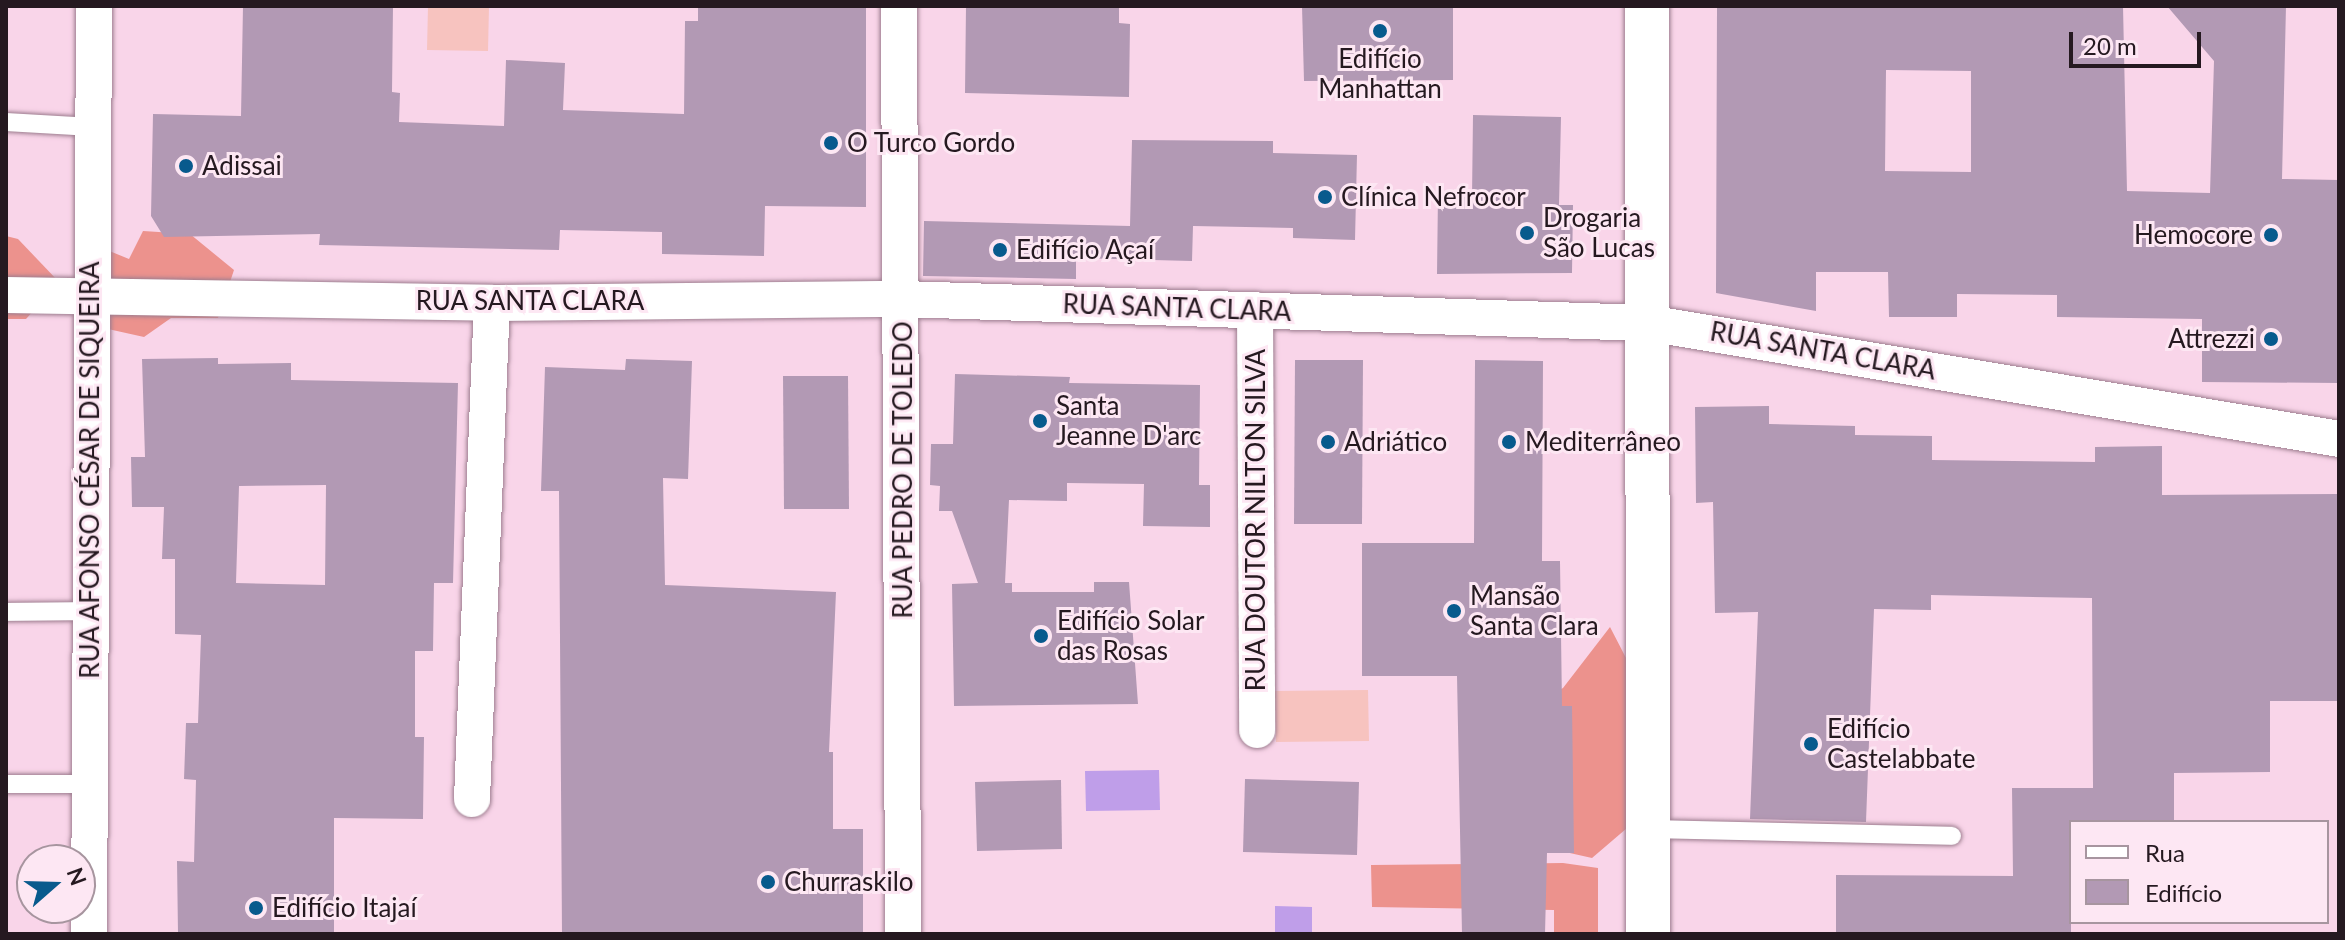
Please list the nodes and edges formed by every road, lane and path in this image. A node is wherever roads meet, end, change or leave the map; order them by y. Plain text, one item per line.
1 (94, 6) edge
2 (899, 6) edge
3 (1647, 6) edge
4 (6, 122) edge
5 (92, 127) junction
6 (6, 295) edge
7 (90, 295) junction
8 (903, 299) junction
9 (492, 303) junction
10 (1255, 310) junction
11 (1648, 323) junction
12 (2339, 439) edge
13 (89, 611) junction
14 (6, 612) edge
15 (1257, 730) dead end
16 (6, 784) edge
17 (89, 784) junction
18 (472, 799) dead end
19 (1648, 829) junction
20 (1952, 836) dead end
21 (89, 934) edge
22 (903, 934) edge
23 (1648, 934) edge

1 - 5 street, RUA AFONSO CÉSAR DE SIQUEIRA
2 - 8 street, RUA PEDRO DE TOLEDO
3 - 11 main road
4 - 5 lane
5 - 7 street, RUA AFONSO CÉSAR DE SIQUEIRA
6 - 7 street, RUA SANTA CLARA
7 - 9 street, RUA SANTA CLARA
7 - 13 street, RUA AFONSO CÉSAR DE SIQUEIRA
8 - 9 street, RUA SANTA CLARA
8 - 10 street, RUA SANTA CLARA
8 - 22 street, RUA PEDRO DE TOLEDO
9 - 18 street
10 - 11 street, RUA SANTA CLARA
10 - 15 street, RUA DOUTOR NILTON SILVA
11 - 12 street, RUA SANTA CLARA
11 - 19 main road
13 - 14 lane
13 - 17 street, RUA AFONSO CÉSAR DE SIQUEIRA
16 - 17 lane
17 - 21 street, RUA AFONSO CÉSAR DE SIQUEIRA
19 - 20 lane
19 - 23 main road

